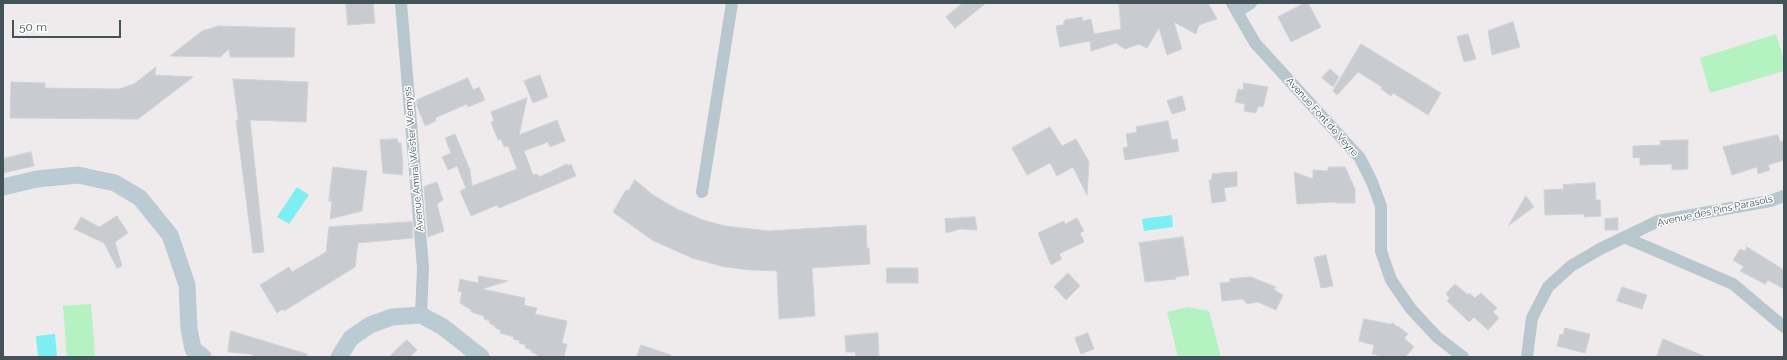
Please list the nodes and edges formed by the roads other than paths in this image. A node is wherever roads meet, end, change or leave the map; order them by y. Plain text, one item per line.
1 (401, 3) edge
2 (732, 3) edge
3 (1251, 3) edge
4 (1234, 7) edge
5 (3, 187) edge
6 (702, 192) dead end
7 (1784, 196) edge
8 (1624, 238) junction
9 (421, 315) junction
10 (1784, 327) edge
11 (473, 355) edge
12 (203, 357) edge
13 (339, 357) edge
14 (1463, 357) edge
15 (1527, 357) edge

1 - 9 street, Avenue Amiral Wester Wemyss
2 - 6 street
3 - 4 street
4 - 14 street, Avenue Font de Veyre
5 - 12 street
7 - 8 street, Avenue des Pins Parasols
8 - 10 street
8 - 15 street, Avenue des Pins Parasols
9 - 11 street
9 - 13 street

